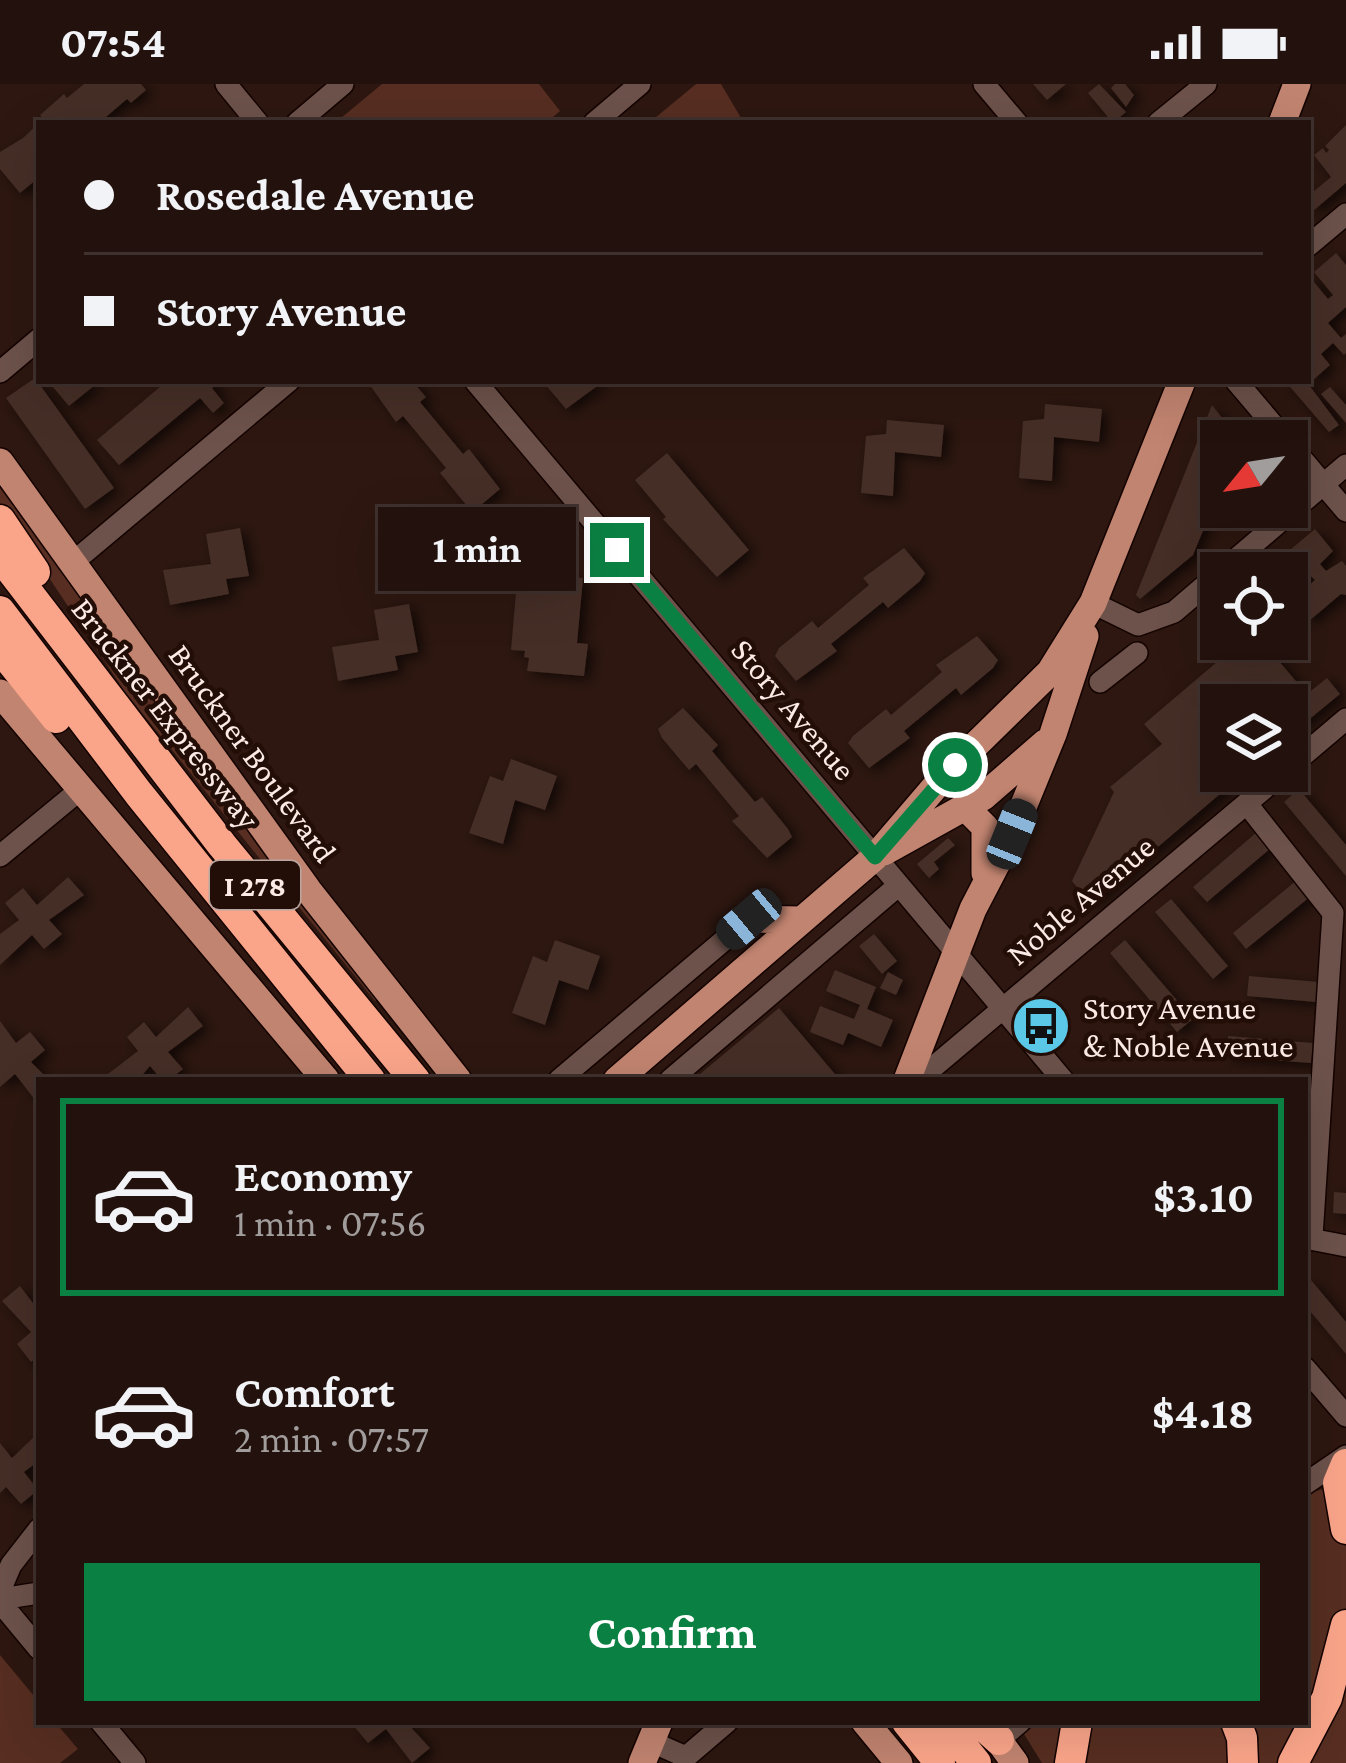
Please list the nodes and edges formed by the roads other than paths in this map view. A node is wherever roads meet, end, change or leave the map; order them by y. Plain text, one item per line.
1 (226, 84) edge
2 (343, 84) edge
3 (640, 84) edge
4 (984, 84) edge
5 (1206, 84) edge
6 (1297, 84) edge
7 (256, 120) edge
8 (301, 120) edge
9 (598, 120) edge
10 (1014, 120) edge
11 (1161, 120) edge
12 (1283, 120) edge
13 (1346, 214) edge
14 (1311, 243) edge
15 (36, 342) edge
16 (0, 372) edge
17 (286, 384) edge
18 (478, 384) edge
19 (1182, 384) edge
20 (1239, 384) edge
21 (0, 462) edge
22 (1346, 465) edge
23 (1323, 484) junction
24 (1346, 511) edge
25 (0, 520) edge
26 (0, 556) edge
27 (71, 564) junction
28 (1093, 603) junction
29 (0, 610) edge
30 (0, 648) edge
31 (1137, 652) dead end
32 (1100, 682) dead end
33 (99, 687) junction
34 (0, 693) edge
35 (1346, 719) edge
36 (1053, 734) junction
37 (1308, 751) edge
38 (81, 789) junction
39 (1261, 792) edge
40 (139, 794) junction
41 (1247, 804) junction
42 (966, 808) junction
43 (0, 856) edge
44 (875, 857) junction
45 (899, 885) junction
46 (982, 886) junction
47 (749, 919) joint
48 (800, 920) junction
49 (955, 952) junction
50 (1003, 1009) junction
51 (323, 1077) edge
52 (368, 1077) edge
53 (413, 1077) edge
54 (456, 1077) edge
55 (563, 1077) edge
56 (620, 1077) edge
57 (674, 1077) edge
58 (908, 1077) edge
59 (922, 1077) edge
60 (1060, 1077) edge
61 (1309, 1237) edge
62 (1346, 1246) edge
63 (1308, 1372) edge
64 (1346, 1416) edge
65 (1346, 1460) edge
66 (1308, 1482) edge
67 (1346, 1529) edge
68 (36, 1533) edge
69 (36, 1593) edge
70 (0, 1598) edge
71 (1346, 1625) edge
72 (36, 1645) edge
73 (103, 1725) edge
74 (723, 1725) edge
75 (868, 1725) edge
76 (909, 1725) edge
77 (945, 1725) edge
78 (1076, 1725) edge
79 (1236, 1725) edge
80 (651, 1742) edge
81 (128, 1755) edge
82 (102, 1763) edge
83 (899, 1763) edge
84 (940, 1763) edge
85 (976, 1763) edge
86 (1070, 1763) edge
87 (1244, 1763) edge
88 (1293, 1763) edge

1 - 7 street
2 - 8 street
3 - 9 street
4 - 10 street
5 - 11 street
6 - 12 main road
13 - 14 street
15 - 16 street
17 - 27 street
18 - 44 street, Story Avenue
19 - 28 main road
20 - 23 street
21 - 27 main road, Bruckner Boulevard
22 - 23 street
23 - 24 street
23 - 28 street
25 - 33 highway
26 - 33 highway, Bruckner Expressway / I 278
27 - 54 main road, Bruckner Boulevard
28 - 36 main road
28 - 44 main road
29 - 40 highway, Bruckner Expressway / I 278
30 - 40 highway
31 - 32 street
33 - 53 highway, Bruckner Expressway / I 278
34 - 38 main road
35 - 37 street, Noble Avenue
36 - 42 main road
36 - 46 main road
38 - 43 street
38 - 51 main road
39 - 41 street, Noble Avenue
40 - 52 highway, Bruckner Expressway / I 278
41 - 50 street, Noble Avenue
41 - 61 street
42 - 44 main road
42 - 46 main road
44 - 45 street, Story Avenue
44 - 48 main road
45 - 49 street, Story Avenue
45 - 57 street
46 - 49 main road
47 - 48 main road
47 - 55 street
48 - 56 main road
49 - 50 street, Story Avenue
49 - 58 main road
50 - 59 street, Noble Avenue
50 - 60 street, Story Avenue
61 - 62 street
63 - 64 street
65 - 66 street
65 - 67 highway
68 - 70 street
69 - 70 street
70 - 72 street
71 - 88 highway
73 - 81 street
74 - 80 street
75 - 83 main road
76 - 84 highway
77 - 85 highway
78 - 86 highway
79 - 87 highway
81 - 82 street

